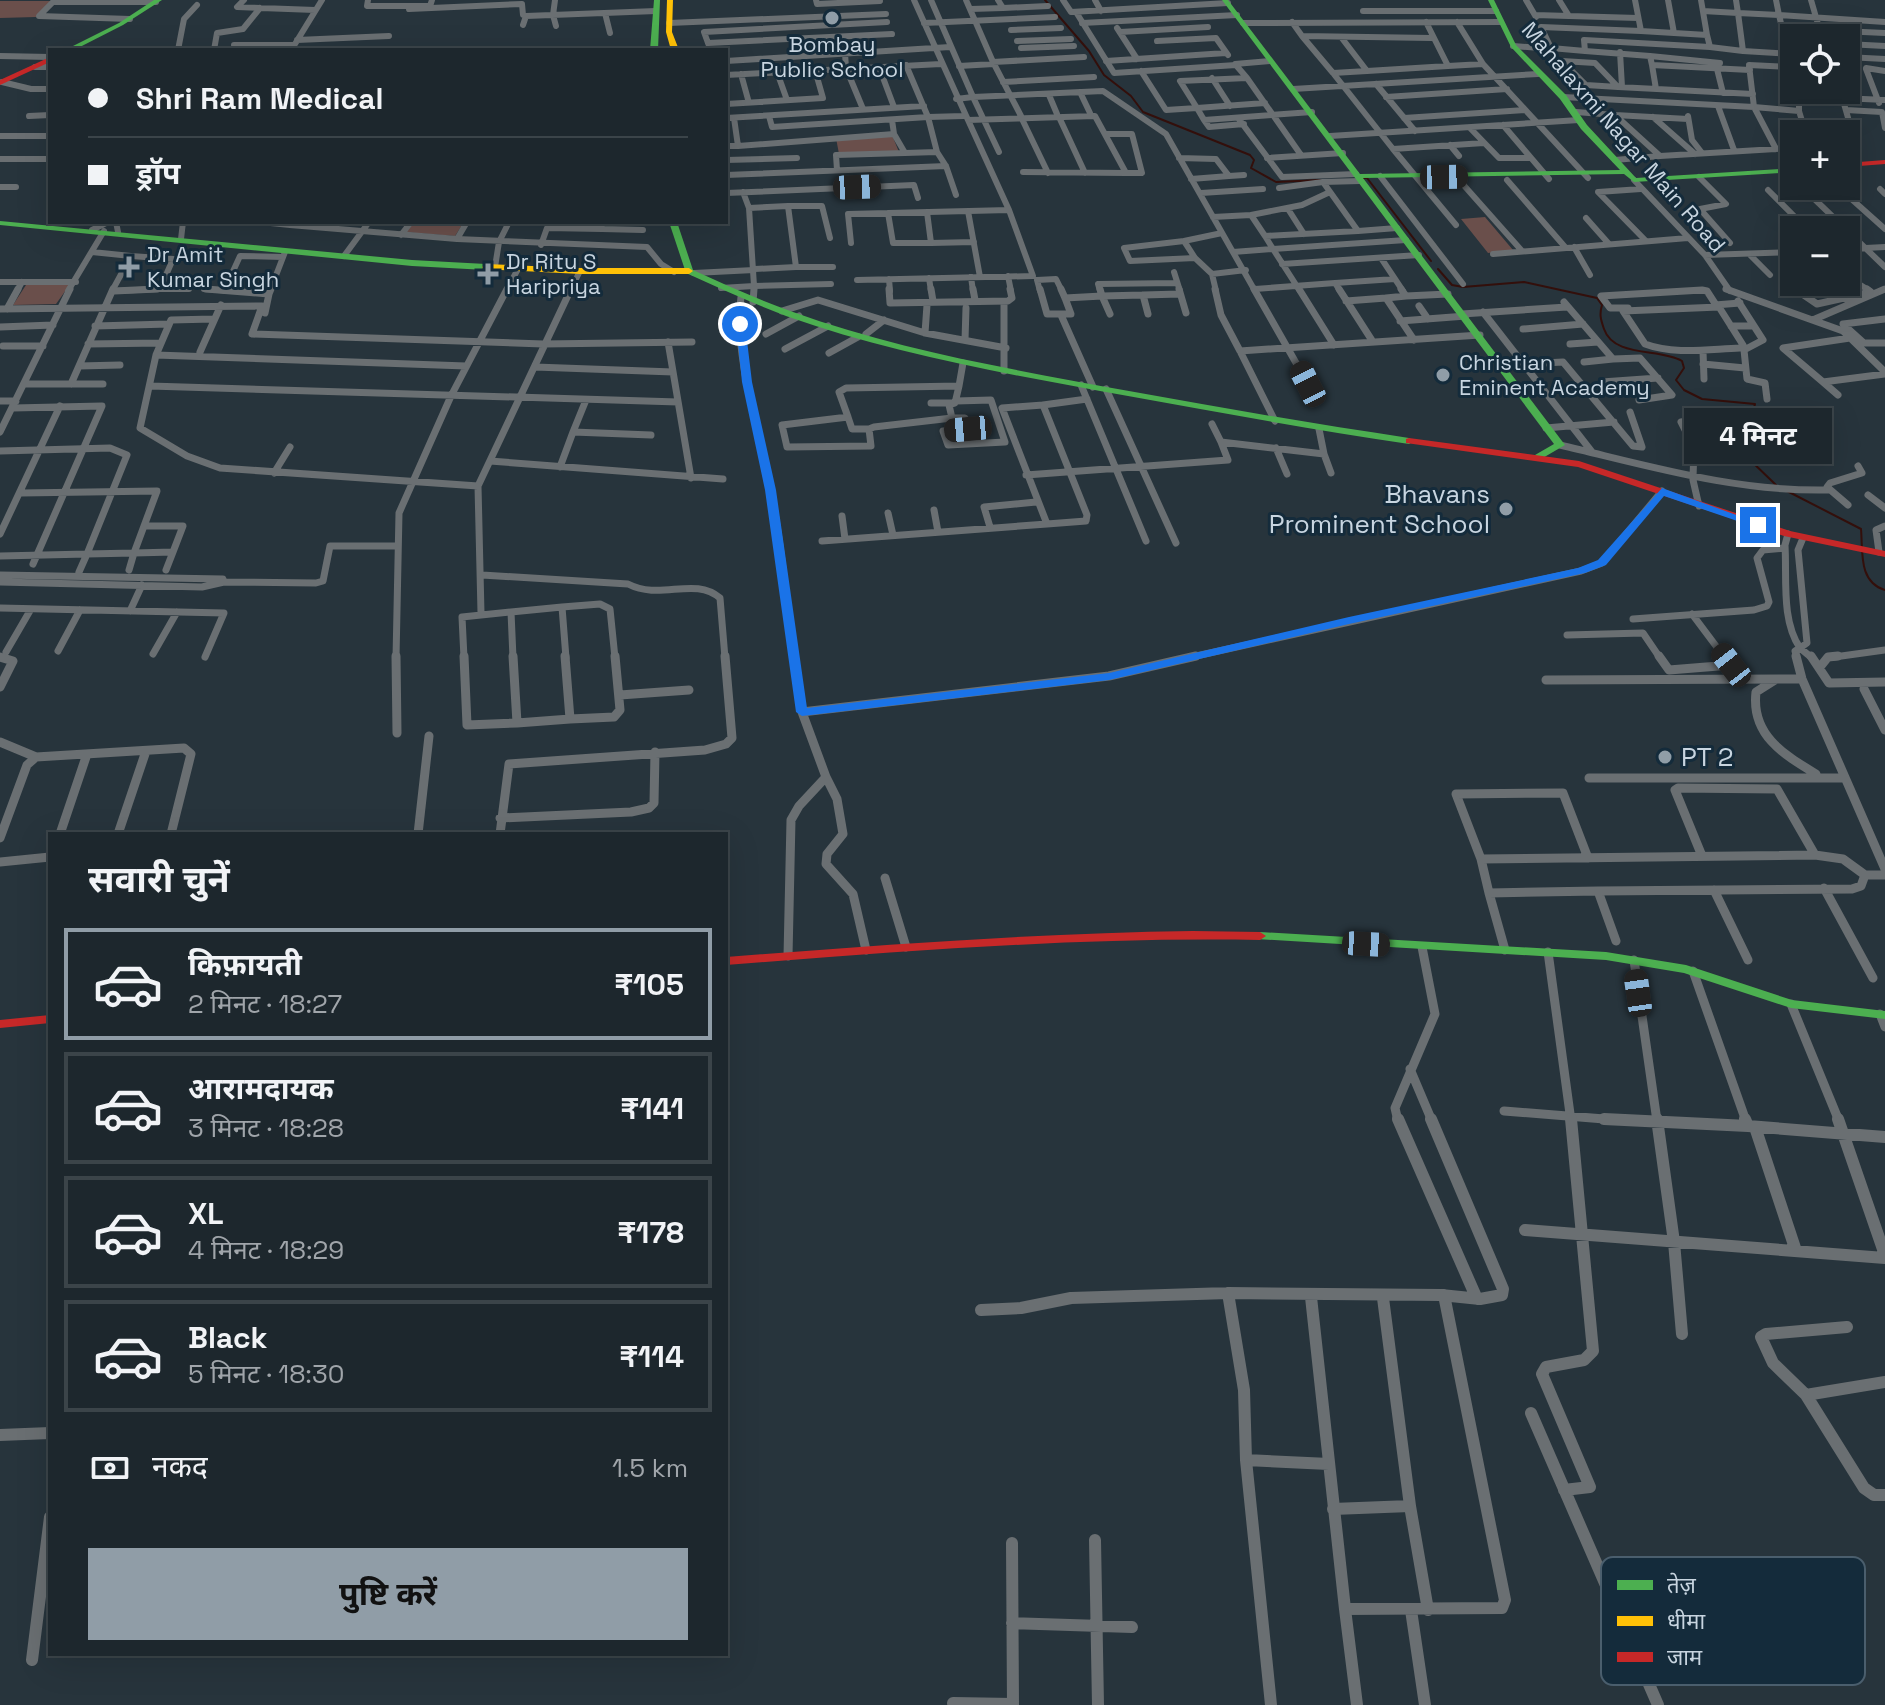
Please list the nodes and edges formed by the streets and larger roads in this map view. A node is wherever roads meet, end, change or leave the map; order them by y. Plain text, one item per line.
1 (244, 0) edge
2 (322, 0) edge
3 (368, 0) edge
4 (432, 0) edge
5 (555, 0) edge
6 (670, 0) edge
7 (816, 0) edge
8 (880, 0) edge
9 (914, 0) edge
10 (931, 0) edge
11 (966, 0) edge
12 (998, 0) edge
13 (1063, 0) edge
14 (1095, 0) edge
15 (1125, 0) edge
16 (1155, 0) edge
17 (1526, 0) edge
18 (1559, 0) edge
19 (1635, 0) edge
20 (1668, 0) edge
21 (1701, 0) edge
22 (1736, 0) edge
23 (1776, 0) edge
24 (1811, 0) edge
25 (158, 1) edge
26 (848, 1) edge
27 (1226, 1) edge
28 (136, 2) edge
29 (522, 2) edge
30 (1189, 2) edge
31 (399, 3) edge
32 (197, 5) dead end
33 (657, 5) edge
34 (1048, 6) dead end
35 (1160, 7) junction
36 (260, 8) junction
37 (1003, 8) junction
38 (1131, 8) junction
39 (409, 9) dead end
40 (971, 9) junction
41 (315, 10) junction
42 (1101, 11) junction
43 (1363, 11) dead end
44 (1496, 11) edge
45 (1703, 11) junction
46 (1076, 12) junction
47 (605, 13) junction
48 (1738, 13) junction
49 (886, 14) junction
50 (553, 15) junction
51 (1535, 15) junction
52 (1779, 15) junction
53 (526, 16) junction
54 (1201, 16) junction
55 (1569, 16) junction
56 (114, 17) junction
57 (1055, 17) dead end
58 (1638, 18) junction
59 (130, 19) junction
60 (1240, 19) junction
61 (1818, 19) junction
62 (1006, 20) junction
63 (1112, 20) junction
64 (975, 21) junction
65 (701, 22) junction
66 (887, 22) junction
67 (939, 22) junction
68 (1292, 22) junction
69 (1426, 22) junction
70 (1457, 22) junction
71 (1885, 22) edge
72 (669, 23) junction
73 (924, 23) junction
74 (1082, 23) junction
75 (1781, 24) edge
76 (1818, 24) edge
77 (523, 25) dead end
78 (556, 26) dead end
79 (1208, 27) junction
80 (1541, 27) junction
81 (1061, 28) dead end
82 (1582, 28) junction
83 (1011, 30) junction
84 (1150, 30) junction
85 (1641, 31) junction
86 (704, 32) junction
87 (1120, 32) junction
88 (1860, 32) edge
89 (610, 33) dead end
90 (1674, 33) junction
91 (1885, 33) edge
92 (892, 34) junction
93 (1707, 35) junction
94 (389, 36) dead end
95 (1302, 36) junction
96 (1341, 37) junction
97 (342, 38) junction
98 (357, 38) junction
99 (1216, 38) junction
100 (1432, 38) junction
101 (1184, 40) junction
102 (1584, 40) junction
103 (1017, 41) junction
104 (1157, 41) junction
105 (708, 43) junction
106 (234, 45) dead end
107 (294, 45) edge
108 (1860, 45) edge
109 (934, 46) junction
110 (949, 46) junction
111 (1513, 46) junction
112 (1885, 46) edge
113 (1710, 47) junction
114 (73, 48) edge
115 (178, 48) edge
116 (214, 48) edge
117 (338, 48) edge
118 (356, 48) edge
119 (654, 48) edge
120 (675, 48) edge
121 (710, 48) edge
122 (900, 48) junction
123 (1021, 48) junction
124 (1551, 48) junction
125 (1585, 51) junction
126 (1743, 51) junction
127 (1620, 52) junction
128 (845, 53) junction
129 (1226, 53) junction
130 (1780, 53) edge
131 (1195, 55) junction
132 (0, 56) edge
133 (1650, 56) junction
134 (1084, 57) dead end
135 (1168, 57) junction
136 (48, 58) edge
137 (1684, 58) junction
138 (1862, 58) joint
139 (48, 59) edge
140 (728, 59) edge
141 (728, 59) edge
142 (1137, 59) junction
143 (1885, 59) edge
144 (1027, 60) junction
145 (1106, 61) junction
146 (1270, 61) junction
147 (1562, 61) junction
148 (994, 63) junction
149 (1595, 63) junction
150 (1620, 63) junction
151 (941, 64) junction
152 (1236, 64) junction
153 (1483, 64) junction
154 (906, 65) junction
155 (1652, 65) junction
156 (959, 66) junction
157 (1448, 66) junction
158 (35, 67) junction
159 (48, 67) edge
160 (879, 67) junction
161 (1204, 67) junction
162 (1685, 67) junction
163 (1780, 67) edge
164 (846, 68) junction
165 (1749, 68) junction
166 (1717, 69) junction
167 (1866, 69) junction
168 (815, 70) junction
169 (1173, 70) junction
170 (1141, 71) junction
171 (1367, 71) junction
172 (1885, 71) edge
173 (777, 72) junction
174 (1333, 73) junction
175 (741, 74) junction
176 (1538, 74) junction
177 (728, 75) edge
178 (1495, 76) junction
179 (1094, 77) dead end
180 (1247, 78) junction
181 (1213, 80) junction
182 (1180, 81) junction
183 (1003, 82) junction
184 (1, 83) edge
185 (1376, 84) junction
186 (1586, 85) junction
187 (1342, 86) junction
188 (1620, 87) junction
189 (1872, 87) junction
190 (1885, 88) edge
191 (48, 89) edge
192 (1293, 89) junction
193 (1507, 89) junction
194 (1656, 89) junction
195 (1080, 92) junction
196 (1723, 93) junction
197 (1753, 94) junction
198 (1049, 95) junction
199 (1010, 96) junction
200 (973, 97) junction
201 (1386, 97) junction
202 (1563, 97) junction
203 (1599, 98) junction
204 (956, 99) junction
205 (1860, 99) edge
206 (787, 100) junction
207 (1882, 100) edge
208 (749, 103) junction
209 (1265, 103) junction
210 (728, 104) edge
211 (1685, 104) junction
212 (1799, 104) edge
213 (1844, 104) edge
214 (924, 106) junction
215 (1230, 106) junction
216 (1718, 106) junction
217 (894, 107) junction
218 (1754, 107) junction
219 (1197, 108) junction
220 (863, 109) junction
221 (1525, 110) junction
222 (1846, 110) junction
223 (1799, 111) junction
224 (1312, 112) junction
225 (1883, 112) edge
226 (1090, 113) dead end
227 (48, 115) edge
228 (1058, 115) junction
229 (1615, 115) junction
230 (769, 116) junction
231 (1273, 116) junction
232 (1577, 116) junction
233 (928, 117) junction
234 (1021, 117) junction
235 (1653, 117) junction
236 (728, 118) edge
237 (734, 118) junction
238 (966, 118) junction
239 (1404, 118) junction
240 (985, 119) junction
241 (1688, 119) junction
242 (892, 120) junction
243 (1802, 120) edge
244 (1849, 120) edge
245 (1241, 121) junction
246 (1538, 123) junction
247 (1503, 125) junction
248 (28, 126) dead end
249 (772, 127) junction
250 (1470, 128) junction
251 (1885, 128) edge
252 (1415, 131) junction
253 (1381, 133) junction
254 (894, 134) junction
255 (1105, 134) junction
256 (0, 136) edge
257 (48, 136) edge
258 (1330, 136) junction
259 (832, 137) junction
260 (777, 139) dead end
261 (794, 143) junction
262 (1484, 143) junction
263 (1450, 145) junction
264 (728, 146) edge
265 (738, 146) junction
266 (1393, 149) junction
267 (1776, 149) junction
268 (1780, 149) edge
269 (1734, 150) junction
270 (937, 152) junction
271 (999, 152) dead end
272 (905, 153) junction
273 (1343, 153) junction
274 (1698, 154) junction
275 (836, 155) junction
276 (1301, 155) junction
277 (1459, 156) dead end
278 (1660, 156) junction
279 (797, 158) junction
280 (1179, 158) junction
281 (1267, 158) junction
282 (1531, 158) junction
283 (0, 159) edge
284 (48, 159) edge
285 (728, 160) edge
286 (1615, 160) junction
287 (1885, 162) edge
288 (1860, 164) edge
289 (946, 166) junction
290 (909, 167) junction
291 (837, 170) junction
292 (1780, 171) edge
293 (800, 172) junction
294 (1023, 172) dead end
295 (1048, 173) junction
296 (1085, 173) junction
297 (1126, 173) junction
298 (728, 175) edge
299 (1244, 175) dead end
300 (1586, 175) junction
301 (1229, 176) junction
302 (1547, 177) junction
303 (1699, 177) junction
304 (1191, 179) junction
305 (1366, 179) junction
306 (1418, 179) junction
307 (1632, 179) junction
308 (1507, 180) junction
309 (1460, 181) junction
310 (1323, 182) junction
311 (914, 185) junction
312 (0, 187) edge
313 (16, 187) dead end
314 (1279, 188) dead end
315 (1263, 189) dead end
316 (1768, 190) dead end
317 (743, 192) junction
318 (1330, 192) junction
319 (728, 193) edge
320 (1201, 193) junction
321 (956, 195) dead end
322 (918, 198) dead end
323 (1815, 200) edge
324 (1853, 200) edge
325 (788, 206) junction
326 (749, 208) junction
327 (1288, 209) junction
328 (1009, 210) junction
329 (968, 211) junction
330 (927, 212) junction
331 (888, 213) junction
332 (1251, 215) junction
333 (1794, 216) edge
334 (1213, 217) junction
335 (1586, 218) dead end
336 (0, 223) edge
337 (183, 224) edge
338 (292, 224) edge
339 (367, 224) edge
340 (409, 224) edge
341 (466, 224) edge
342 (508, 224) edge
343 (674, 224) edge
344 (328, 225) edge
345 (548, 225) edge
346 (602, 225) edge
347 (1456, 225) dead end
348 (642, 226) edge
349 (108, 227) edge
350 (1397, 228) junction
351 (1885, 229) edge
352 (360, 231) junction
353 (1358, 231) junction
354 (1222, 233) junction
355 (1304, 234) junction
356 (401, 235) junction
357 (1265, 236) junction
358 (830, 238) dead end
359 (1688, 238) junction
360 (181, 239) junction
361 (457, 239) junction
362 (1406, 240) junction
363 (1184, 241) junction
364 (1646, 241) junction
365 (499, 242) junction
366 (974, 242) junction
367 (851, 243) dead end
368 (931, 243) junction
369 (1730, 243) dead end
370 (1609, 244) junction
371 (541, 245) junction
372 (647, 247) junction
373 (1565, 247) junction
374 (1574, 247) junction
375 (1885, 247) edge
376 (1860, 248) edge
377 (1865, 248) junction
378 (1273, 249) junction
379 (1522, 251) junction
380 (92, 252) junction
381 (1233, 252) junction
382 (285, 253) junction
383 (1493, 254) dead end
384 (1780, 254) edge
385 (1419, 255) junction
386 (1705, 255) junction
387 (1750, 255) junction
388 (131, 256) junction
389 (344, 256) junction
390 (1196, 258) junction
391 (1381, 258) junction
392 (1282, 264) junction
393 (495, 267) junction
394 (796, 267) junction
395 (833, 267) dead end
396 (1885, 267) edge
397 (518, 269) junction
398 (754, 269) junction
399 (1246, 270) junction
400 (580, 271) junction
401 (674, 272) junction
402 (692, 272) junction
403 (1174, 272) dead end
404 (1093, 274) dead end
405 (1212, 274) junction
406 (1590, 275) dead end
407 (1770, 275) dead end
408 (1008, 276) junction
409 (1860, 276) edge
410 (971, 277) junction
411 (980, 277) junction
412 (929, 278) junction
413 (889, 279) junction
414 (1395, 279) junction
415 (857, 280) dead end
416 (0, 282) edge
417 (22, 282) junction
418 (76, 282) junction
419 (1177, 283) junction
420 (1335, 283) junction
421 (831, 284) dead end
422 (1098, 284) junction
423 (1463, 284) dead end
424 (1297, 285) junction
425 (1860, 285) edge
426 (754, 286) junction
427 (721, 288) junction
428 (160, 289) junction
429 (189, 289) dead end
430 (204, 289) dead end
431 (1255, 289) junction
432 (1883, 290) edge
433 (114, 291) junction
434 (224, 291) junction
435 (269, 294) junction
436 (1180, 294) junction
437 (1448, 294) junction
438 (1735, 294) junction
439 (1143, 295) junction
440 (1102, 296) junction
441 (1406, 296) junction
442 (1805, 296) edge
443 (1844, 296) edge
444 (1065, 298) junction
445 (1386, 298) junction
446 (747, 299) junction
447 (975, 300) junction
448 (1851, 300) junction
449 (1346, 301) junction
450 (930, 303) junction
451 (1740, 303) junction
452 (221, 305) junction
453 (1004, 305) dead end
454 (1716, 305) junction
455 (1419, 306) dead end
456 (59, 307) junction
457 (103, 308) junction
458 (966, 308) dead end
459 (3, 309) edge
460 (782, 311) junction
461 (1483, 312) junction
462 (1186, 313) dead end
463 (1110, 314) dead end
464 (1148, 314) dead end
465 (1061, 315) junction
466 (1464, 315) junction
467 (799, 316) junction
468 (213, 319) junction
469 (264, 319) dead end
470 (1428, 319) junction
471 (1815, 319) junction
472 (1885, 319) edge
473 (884, 320) junction
474 (1400, 321) junction
475 (169, 324) junction
476 (1583, 324) junction
477 (53, 325) junction
478 (95, 326) junction
479 (828, 326) junction
480 (1731, 326) junction
481 (1754, 326) junction
482 (0, 327) edge
483 (1523, 329) dead end
484 (925, 333) junction
485 (1847, 333) junction
486 (766, 334) dead end
487 (1480, 335) junction
488 (862, 336) junction
489 (965, 340) junction
490 (1414, 340) junction
491 (481, 342) junction
492 (668, 342) junction
493 (692, 342) dead end
494 (1373, 342) junction
495 (1598, 342) junction
496 (161, 343) junction
497 (1885, 343) edge
498 (88, 344) junction
499 (543, 344) junction
500 (1570, 344) dead end
501 (1334, 345) junction
502 (43, 346) junction
503 (1, 348) edge
504 (1006, 348) junction
505 (1290, 348) junction
506 (785, 349) dead end
507 (1240, 351) junction
508 (1703, 351) dead end
509 (200, 352) dead end
510 (829, 353) dead end
511 (156, 355) junction
512 (1613, 359) junction
513 (1584, 362) dead end
514 (963, 363) junction
515 (1525, 364) junction
516 (1703, 364) junction
517 (120, 365) dead end
518 (79, 366) junction
519 (466, 366) junction
520 (535, 367) junction
521 (1745, 368) junction
522 (1004, 371) junction
523 (673, 372) junction
524 (1885, 373) edge
525 (1658, 378) junction
526 (1704, 379) dead end
527 (1602, 382) dead end
528 (1823, 382) junction
529 (24, 384) junction
530 (71, 384) junction
531 (103, 384) dead end
532 (1308, 384) dead end
533 (150, 386) junction
534 (959, 386) junction
535 (1092, 390) junction
536 (1838, 395) dead end
537 (451, 396) junction
538 (518, 398) junction
539 (1767, 399) dead end
540 (586, 400) junction
541 (1639, 400) dead end
542 (0, 401) edge
543 (678, 402) junction
544 (955, 402) junction
545 (931, 403) dead end
546 (14, 404) junction
547 (1043, 405) junction
548 (60, 406) junction
549 (1630, 412) dead end
550 (848, 417) junction
551 (952, 418) junction
552 (1275, 421) junction
553 (1614, 422) junction
554 (1681, 422) dead end
555 (1212, 424) dead end
556 (1572, 425) junction
557 (1546, 428) junction
558 (869, 429) junction
559 (1319, 429) junction
560 (0, 432) edge
561 (573, 432) junction
562 (651, 435) dead end
563 (1221, 442) junction
564 (1557, 446) junction
565 (290, 447) dead end
566 (1276, 448) junction
567 (83, 449) junction
568 (0, 451) edge
569 (38, 451) junction
570 (1592, 452) junction
571 (1324, 454) junction
572 (1538, 457) junction
573 (490, 461) junction
574 (1568, 462) junction
575 (1141, 465) junction
576 (1858, 466) dead end
577 (560, 467) junction
578 (1114, 467) junction
579 (1071, 472) junction
580 (274, 473) junction
581 (1331, 473) dead end
582 (1287, 474) dead end
583 (1026, 475) junction
584 (691, 478) junction
585 (723, 479) dead end
586 (1693, 479) junction
587 (414, 483) junction
588 (478, 486) junction
589 (1829, 490) junction
590 (1662, 491) junction
591 (64, 492) junction
592 (114, 492) junction
593 (21, 493) junction
594 (1868, 495) dead end
595 (1036, 502) junction
596 (1848, 505) dead end
597 (1699, 506) junction
598 (1885, 508) edge
599 (934, 510) dead end
600 (888, 513) dead end
601 (842, 516) dead end
602 (1047, 524) junction
603 (144, 526) junction
604 (1885, 526) edge
605 (990, 527) junction
606 (938, 532) junction
607 (0, 534) edge
608 (1788, 534) junction
609 (893, 535) junction
610 (1803, 538) junction
611 (845, 539) junction
612 (822, 541) dead end
613 (1146, 541) dead end
614 (1176, 543) dead end
615 (398, 546) junction
616 (1785, 548) junction
617 (173, 552) junction
618 (134, 553) junction
619 (1880, 553) edge
620 (87, 554) junction
621 (0, 556) edge
622 (35, 560) junction
623 (129, 570) dead end
624 (166, 570) dead end
625 (79, 572) dead end
626 (0, 575) edge
627 (482, 575) junction
628 (0, 582) edge
629 (224, 582) junction
630 (142, 585) junction
631 (1767, 606) junction
632 (562, 607) junction
633 (0, 608) edge
634 (1789, 608) junction
635 (31, 609) junction
636 (80, 610) junction
637 (130, 611) junction
638 (177, 612) junction
639 (511, 612) junction
640 (481, 613) junction
641 (1692, 614) junction
642 (1643, 633) junction
643 (1567, 635) dead end
644 (1800, 648) junction
645 (1885, 650) edge
646 (58, 651) dead end
647 (3, 654) edge
648 (153, 654) dead end
649 (205, 657) dead end
650 (1820, 667) junction
651 (1777, 679) junction
652 (1802, 679) junction
653 (1546, 680) dead end
654 (1885, 682) edge
655 (0, 687) edge
656 (1864, 689) dead end
657 (689, 690) dead end
658 (620, 695) junction
659 (802, 712) junction
660 (570, 719) junction
661 (517, 723) junction
662 (1885, 730) edge
663 (397, 733) dead end
664 (429, 736) dead end
665 (0, 742) edge
666 (146, 751) junction
667 (655, 752) junction
668 (87, 754) junction
669 (36, 757) junction
670 (1819, 776) junction
671 (826, 777) junction
672 (1589, 778) dead end
673 (1844, 778) junction
674 (500, 818) junction
675 (61, 832) edge
676 (119, 832) edge
677 (171, 832) edge
678 (418, 832) edge
679 (500, 832) edge
680 (0, 838) edge
681 (1815, 855) junction
682 (1702, 856) junction
683 (48, 857) edge
684 (1588, 858) junction
685 (1481, 859) junction
686 (0, 862) edge
687 (1885, 869) edge
688 (1865, 875) junction
689 (1885, 875) edge
690 (885, 878) dead end
691 (1824, 888) junction
692 (1714, 890) junction
693 (1598, 891) junction
694 (1489, 893) junction
695 (1616, 941) dead end
696 (906, 947) junction
697 (1422, 947) junction
698 (866, 950) junction
699 (1505, 950) junction
700 (1548, 952) junction
701 (788, 956) junction
702 (1634, 960) junction
703 (1748, 960) dead end
704 (728, 961) edge
705 (1693, 971) junction
706 (1873, 978) dead end
707 (1791, 1004) junction
708 (1882, 1015) edge
709 (48, 1019) edge
710 (0, 1024) edge
711 (1885, 1027) edge
712 (1410, 1069) junction
713 (1504, 1111) dead end
714 (1571, 1115) junction
715 (1656, 1123) junction
716 (1752, 1126) junction
717 (1844, 1133) junction
718 (1885, 1137) edge
719 (1525, 1230) dead end
720 (1583, 1236) junction
721 (1674, 1242) junction
722 (1796, 1251) junction
723 (1885, 1256) edge
724 (1228, 1293) junction
725 (1444, 1295) junction
726 (1311, 1297) junction
727 (1383, 1298) junction
728 (1477, 1299) junction
729 (981, 1310) dead end
730 (1847, 1327) dead end
731 (1682, 1334) dead end
732 (1884, 1383) edge
733 (1806, 1395) junction
734 (1531, 1413) dead end
735 (48, 1433) edge
736 (0, 1435) edge
737 (1246, 1460) junction
738 (1329, 1464) junction
739 (1564, 1490) junction
740 (1885, 1495) edge
741 (1410, 1506) junction
742 (1333, 1509) junction
743 (48, 1533) edge
744 (1095, 1540) dead end
745 (1012, 1543) dead end
746 (1601, 1575) edge
747 (1345, 1609) junction
748 (1411, 1610) junction
749 (1428, 1610) junction
750 (1012, 1623) junction
751 (1097, 1626) junction
752 (1132, 1627) dead end
753 (32, 1660) dead end
754 (1649, 1685) edge
755 (953, 1703) edge
756 (1013, 1704) edge
757 (1098, 1705) edge
758 (1271, 1705) edge
759 (1357, 1705) edge
760 (1425, 1705) edge
761 (1658, 1705) edge

1 - 36 street
2 - 41 street
3 - 31 street
4 - 31 street
5 - 50 street
6 - 72 street
7 - 26 street
8 - 26 street
8 - 49 street
9 - 73 street
10 - 67 street
11 - 40 street
12 - 37 street
13 - 46 street
14 - 42 street
15 - 38 street
16 - 35 street
17 - 51 street
18 - 55 street
19 - 58 street
20 - 90 street
21 - 45 street
22 - 48 street
23 - 52 street
24 - 61 street
25 - 28 street
25 - 59 street
27 - 30 street
27 - 60 street
28 - 56 street
28 - 56 street
29 - 39 street
29 - 53 street
30 - 35 street
32 - 115 street
33 - 47 street
33 - 119 street
34 - 37 street
35 - 38 street
36 - 41 street
36 - 116 street
37 - 40 street
38 - 42 street
40 - 64 street
41 - 107 street
42 - 46 street
43 - 44 street
44 - 70 street
44 - 111 street, Mahalaxmi Nagar Main Road
45 - 48 street
45 - 93 street
46 - 74 street
47 - 50 street
47 - 89 street
48 - 52 street
48 - 126 street
49 - 65 street
49 - 66 street
50 - 53 street
50 - 78 street
51 - 55 street
51 - 80 street
52 - 61 street
52 - 75 street
53 - 77 street
54 - 60 street
54 - 63 street
54 - 79 street
55 - 58 street
56 - 59 street
57 - 62 street
58 - 85 street
59 - 114 street
60 - 68 street
60 - 146 street
61 - 71 street
61 - 76 street
62 - 64 street
62 - 83 street
63 - 74 street
63 - 87 street
64 - 67 street
64 - 148 street
65 - 72 street
65 - 86 street
66 - 86 street
66 - 92 street
67 - 73 street
67 - 110 street
68 - 69 street
68 - 95 street
69 - 70 street
69 - 100 street
70 - 153 street
72 - 120 street
73 - 109 street
74 - 145 street
79 - 84 street
79 - 99 street
80 - 82 street
80 - 124 street
81 - 83 street
82 - 85 street
82 - 102 street
83 - 103 street
84 - 87 street
84 - 104 street
85 - 90 street
86 - 105 street
87 - 142 street
88 - 91 street
90 - 93 street
92 - 105 street
92 - 122 street
93 - 113 street
94 - 98 street
95 - 96 street
95 - 174 street
96 - 100 street
96 - 171 street
97 - 98 street
97 - 107 street
97 - 117 street
98 - 118 street
99 - 101 street
99 - 129 street
100 - 157 street
101 - 104 street
101 - 131 street
102 - 113 street
102 - 125 street
103 - 123 street
103 - 123 street
104 - 135 street
105 - 121 street
106 - 107 street
108 - 112 street
109 - 110 street
109 - 122 street
109 - 151 street
110 - 156 street
111 - 124 street
111 - 176 street, Mahalaxmi Nagar Main Road
113 - 126 street
122 - 128 street
122 - 140 street
123 - 144 street
124 - 125 street
124 - 147 street
125 - 127 street
126 - 130 street
127 - 133 street
127 - 150 street
128 - 141 street
128 - 164 street
129 - 131 street
129 - 152 street
131 - 135 street
131 - 161 street
132 - 136 street
133 - 137 street
133 - 155 street
134 - 144 street
135 - 142 street
137 - 162 street
137 - 165 street
138 - 143 street
138 - 167 street
139 - 158 street
142 - 145 street
144 - 148 street
145 - 170 street
146 - 152 street
146 - 192 street
147 - 149 street
147 - 186 street
148 - 156 street
148 - 183 street
149 - 150 street
149 - 188 street
150 - 188 street
151 - 154 street
151 - 204 street
152 - 161 street
152 - 180 street
153 - 157 street
153 - 178 street
154 - 160 street
154 - 214 street
155 - 162 street
155 - 194 street
156 - 200 street
157 - 171 street
158 - 159 street
158 - 184 street
160 - 164 street
160 - 217 street
161 - 169 street
161 - 181 street
162 - 166 street
163 - 165 street
164 - 168 street
164 - 220 street
165 - 166 street
165 - 197 street
166 - 196 street
167 - 172 street
167 - 189 street
168 - 173 street
168 - 206 street
169 - 170 street
169 - 182 street
170 - 219 street
171 - 174 street
173 - 175 street
173 - 206 street
174 - 187 street
175 - 177 street
175 - 208 street
176 - 178 street
176 - 202 street, Mahalaxmi Nagar Main Road
178 - 185 street
178 - 193 street
179 - 183 street
180 - 181 street
180 - 209 street
181 - 182 street
181 - 215 street
182 - 219 street
183 - 199 street
184 - 191 street
185 - 187 street
185 - 201 street
186 - 188 street
186 - 203 street
187 - 192 street
187 - 253 street
188 - 194 street
189 - 190 street
189 - 207 street
192 - 224 street
193 - 201 street
193 - 221 street
194 - 196 street
195 - 198 street
195 - 226 street
195 - 280 street
196 - 197 street
197 - 218 street
198 - 199 street
198 - 228 street
199 - 200 street
199 - 234 street
200 - 204 street
200 - 240 street
201 - 239 street
202 - 203 street
202 - 232 street, Mahalaxmi Nagar Main Road
203 - 211 street
204 - 238 street
205 - 207 street
206 - 208 street
207 - 225 street
208 - 210 street
209 - 215 street
209 - 231 street
211 - 216 street
211 - 241 street
212 - 223 street
213 - 222 street
214 - 217 street
214 - 233 street
215 - 219 street
216 - 218 street
216 - 269 street
217 - 220 street
218 - 223 street
218 - 267 street
219 - 245 street
220 - 230 street
221 - 239 street
221 - 246 street
222 - 225 street
222 - 244 street
223 - 243 street
224 - 231 street
224 - 258 street
225 - 251 street
227 - 248 street
228 - 234 street
228 - 255 street
228 - 296 street
229 - 232 street
229 - 235 street
229 - 278 street
230 - 237 street
230 - 249 street
231 - 245 street
231 - 276 street
232 - 246 street
232 - 286 street, Mahalaxmi Nagar Main Road
233 - 238 street
233 - 242 street
233 - 270 street
234 - 240 street
234 - 295 street
235 - 241 street
235 - 274 street
236 - 237 street
237 - 265 street
238 - 240 street
238 - 328 street
239 - 252 street
240 - 271 street
241 - 274 street
242 - 249 street
242 - 254 street
245 - 281 street
246 - 247 street
246 - 300 street
247 - 250 street
247 - 282 street
249 - 260 street
250 - 252 street
250 - 262 street
252 - 253 street
253 - 258 street
253 - 266 street
254 - 259 street
254 - 272 street
255 - 297 street
255 - 297 street
256 - 257 street
258 - 273 street
259 - 261 street
259 - 275 street
261 - 265 street
261 - 279 street
262 - 263 street
262 - 282 street
263 - 266 street
263 - 277 street
264 - 265 street
266 - 306 street
267 - 268 street
267 - 269 street
269 - 274 street
270 - 272 street
270 - 289 street
272 - 275 street
273 - 276 street
273 - 305 street
274 - 278 street
275 - 291 street
276 - 281 street
278 - 286 street
279 - 285 street
279 - 293 street
280 - 301 street
280 - 304 street
281 - 305 street
282 - 302 street
283 - 284 street
286 - 307 street, Mahalaxmi Nagar Main Road
287 - 288 street
289 - 290 street
289 - 321 street
290 - 291 street
290 - 311 street
291 - 293 street
292 - 303 street
293 - 298 street
294 - 295 street
295 - 296 street
296 - 297 street
299 - 301 street
300 - 302 street
300 - 307 street
301 - 304 street
302 - 306 street
302 - 308 street
303 - 307 street
303 - 369 street
304 - 320 street
305 - 306 street
305 - 310 street
305 - 350 street
305 - 423 street
306 - 309 street
306 - 347 street
307 - 359 street, Mahalaxmi Nagar Main Road
307 - 364 street
308 - 309 street
308 - 373 street
309 - 379 street
310 - 314 street
310 - 318 street
311 - 317 street
311 - 322 street
312 - 313 street
315 - 320 street
316 - 333 street
317 - 319 street
317 - 326 street
318 - 327 street
318 - 353 street
320 - 334 street
323 - 377 street
324 - 351 street
325 - 326 street
325 - 358 street
325 - 394 street
326 - 398 street
327 - 332 street
327 - 355 street
328 - 329 street
328 - 408 street
329 - 330 street
329 - 366 street
330 - 331 street
330 - 368 street
331 - 367 street
331 - 368 street
332 - 334 street
332 - 357 street
334 - 354 street
335 - 370 street
336 - 349 street
337 - 360 street
338 - 344 street
339 - 352 street
340 - 356 street
341 - 361 street
342 - 365 street
343 - 402 street
344 - 352 street
345 - 346 street
345 - 371 street
346 - 348 street
348 - 372 street
349 - 360 street
349 - 380 street
350 - 353 street
350 - 362 street
352 - 356 street
352 - 389 street
353 - 355 street
354 - 363 street
354 - 381 street
355 - 357 street
356 - 361 street
357 - 378 street
359 - 364 street
359 - 386 street, Mahalaxmi Nagar Main Road
360 - 382 street
361 - 365 street
362 - 378 street
362 - 385 street
363 - 390 street
363 - 390 street
364 - 370 street
365 - 371 street
365 - 393 street
366 - 368 street
366 - 411 street
370 - 374 street
371 - 372 street
372 - 401 street
373 - 374 street
373 - 379 street
374 - 406 street
375 - 377 street
376 - 377 street
377 - 396 street
378 - 381 street
378 - 392 street
379 - 383 street
380 - 388 street
380 - 418 street
381 - 399 street
382 - 389 street
382 - 434 street
382 - 435 street
384 - 387 street
385 - 391 street
385 - 437 street
386 - 387 street
386 - 438 street, Mahalaxmi Nagar Main Road
387 - 407 street
388 - 428 street
388 - 433 street
389 - 393 street
390 - 405 street
391 - 392 street
391 - 414 street
392 - 424 street
393 - 397 street
394 - 395 street
394 - 398 street
397 - 400 street
397 - 491 street
398 - 402 street
398 - 426 street
399 - 405 street
399 - 431 street
400 - 401 street
400 - 499 street
401 - 402 street
402 - 427 street
403 - 419 street
404 - 422 street
405 - 507 street
408 - 411 street
408 - 447 street
409 - 432 street
410 - 411 street
410 - 412 street
410 - 447 street
412 - 413 street
412 - 450 street
413 - 415 street
413 - 450 street
414 - 420 street
414 - 441 street
416 - 417 street
417 - 418 street
417 - 459 street
418 - 456 street
419 - 422 street
419 - 436 street
420 - 424 street
420 - 449 street
421 - 426 street
422 - 440 street
424 - 431 street
424 - 501 street
425 - 448 street
426 - 427 street
426 - 446 street
427 - 446 street
428 - 429 street
428 - 433 street
430 - 434 street
431 - 505 street
432 - 448 street
433 - 457 street
434 - 435 street
435 - 469 street
436 - 439 street
436 - 462 street
437 - 441 street
437 - 466 street
438 - 451 street, Mahalaxmi Nagar Main Road
438 - 471 street
439 - 440 street
439 - 464 street
440 - 444 street
440 - 463 street
441 - 445 street
442 - 448 street
443 - 448 street
444 - 465 street
444 - 465 street
445 - 449 street
445 - 474 street
446 - 460 street
446 - 659 street
447 - 450 street
448 - 471 street
449 - 494 street
450 - 484 street
451 - 454 street
451 - 481 street, Mahalaxmi Nagar Main Road
452 - 457 street
452 - 468 street
452 - 491 street
453 - 504 street
454 - 454 street
455 - 470 street
456 - 457 street
456 - 459 street
456 - 477 street
457 - 478 street
458 - 489 street
460 - 467 street
460 - 473 street
461 - 466 street
461 - 476 street
461 - 515 street
465 - 535 street
466 - 470 street
466 - 487 street
467 - 479 street
467 - 486 street
468 - 475 street
468 - 509 street
470 - 474 street
471 - 485 street
472 - 485 street
473 - 484 street
473 - 488 street
474 - 490 street
475 - 478 street
475 - 496 street
476 - 483 street
476 - 495 street
477 - 482 street
477 - 502 street
478 - 498 street
479 - 488 street
479 - 506 street
480 - 480 street
480 - 481 street
481 - 521 street
484 - 489 street
485 - 497 street
485 - 524 street
485 - 528 street
487 - 490 street
487 - 557 street
488 - 510 street
488 - 514 street
489 - 504 street
490 - 494 street
491 - 499 street
491 - 519 street
492 - 493 street
492 - 499 street
492 - 523 street
494 - 501 street
495 - 500 street
495 - 512 street
496 - 498 street
496 - 511 street
498 - 518 street
499 - 520 street
501 - 505 street
502 - 503 street
502 - 529 street
504 - 522 street
505 - 507 street
505 - 532 street
507 - 552 street
508 - 516 street
511 - 519 street
511 - 533 street
512 - 513 street
512 - 525 street
514 - 522 street
514 - 534 street
515 - 553 street
515 - 556 street
516 - 521 street
516 - 526 street
517 - 518 street
518 - 530 street
519 - 537 street
520 - 523 street
520 - 538 street
521 - 539 street
522 - 535 street
523 - 543 street
524 - 528 street
525 - 527 street
525 - 541 street
528 - 536 street
529 - 530 street
529 - 546 street
530 - 531 street
533 - 537 street
533 - 580 street
534 - 544 street
534 - 550 street
535 - 547 street
535 - 552 street
535 - 575 street
535 - 578 street
537 - 538 street
537 - 587 street
538 - 540 street
538 - 573 street
540 - 543 street
540 - 561 street
542 - 546 street
543 - 584 street
544 - 545 street
544 - 551 street
544 - 551 street
546 - 548 street
546 - 560 street
547 - 579 street
547 - 583 street
548 - 567 street
548 - 569 street
549 - 553 street
550 - 558 street
550 - 558 street
551 - 558 street
552 - 559 street
553 - 556 street
554 - 586 street
555 - 563 street
556 - 557 street
556 - 570 street
557 - 564 street
559 - 571 street
559 - 572 street
561 - 562 street
561 - 577 street
563 - 566 street
563 - 575 street
564 - 570 street
564 - 572 street
564 - 574 street
565 - 580 street
566 - 571 street
566 - 582 street
567 - 569 street
567 - 591 street
567 - 592 street
568 - 569 street
569 - 593 street
570 - 586 street
571 - 581 street
572 - 574 street
573 - 577 street
573 - 588 street
574 - 590 street
575 - 578 street
575 - 614 street
576 - 589 street
577 - 584 street
578 - 579 street
578 - 613 street
579 - 583 street
579 - 602 street
580 - 587 street
583 - 595 street
584 - 585 street
586 - 589 street
586 - 597 street
587 - 588 street
587 - 615 street
588 - 627 street
589 - 596 street
590 - 597 street
590 - 659 street
591 - 592 street
591 - 593 street
591 - 622 street
592 - 603 street
592 - 620 street
593 - 607 street
594 - 598 street
595 - 602 street
595 - 605 street
597 - 608 street
599 - 606 street
600 - 609 street
601 - 611 street
602 - 605 street
603 - 617 street
603 - 618 street
604 - 619 street
605 - 606 street
606 - 609 street
608 - 610 street
608 - 616 street
609 - 611 street
610 - 619 street
610 - 644 street
611 - 612 street
615 - 629 street
615 - 663 street
616 - 631 street
616 - 634 street
617 - 618 street
617 - 624 street
618 - 620 street
618 - 623 street
620 - 622 street
620 - 625 street
621 - 622 street
626 - 629 street
627 - 640 street
627 - 667 street
628 - 630 street
629 - 630 street
630 - 637 street
631 - 634 street
631 - 641 street
632 - 639 street
632 - 658 street
632 - 660 street
633 - 635 street
634 - 644 street
635 - 636 street
635 - 647 street
636 - 637 street
636 - 646 street
637 - 638 street
638 - 648 street
638 - 649 street
639 - 640 street
639 - 661 street
640 - 661 street
641 - 642 street
641 - 642 street
642 - 643 street
644 - 650 street
644 - 652 street
645 - 650 street
647 - 655 street
650 - 654 street
651 - 652 street
651 - 653 street
651 - 670 street
652 - 673 street
656 - 662 street
657 - 658 street
658 - 660 street
659 - 671 street
660 - 661 street
664 - 678 street
665 - 669 street
666 - 668 street
666 - 676 street
666 - 677 street
667 - 674 street
667 - 674 street
668 - 669 street
668 - 675 street
669 - 680 street
670 - 672 street
670 - 673 street
671 - 698 street
671 - 701 street
673 - 687 street
674 - 679 street
681 - 682 street
681 - 682 street
681 - 688 street
682 - 684 street
683 - 686 street
684 - 685 street
684 - 685 street
685 - 694 street
688 - 689 street
688 - 691 street
690 - 696 street
691 - 692 street
691 - 706 street
692 - 693 street
692 - 703 street
693 - 694 street
693 - 695 street
694 - 699 street
696 - 697 street
696 - 698 street
697 - 699 street
697 - 712 street
698 - 701 street
699 - 700 street
700 - 702 street
700 - 714 street
701 - 704 street
702 - 705 street
702 - 715 street
705 - 707 street
705 - 716 street
707 - 708 street
707 - 717 street
708 - 711 street
709 - 710 street
712 - 728 street
712 - 728 street
713 - 714 street
714 - 715 street
714 - 720 street
715 - 716 street
715 - 721 street
716 - 717 street
716 - 722 street
717 - 718 street
717 - 723 street
719 - 720 street
720 - 721 street
720 - 739 street
721 - 722 street
721 - 731 street
722 - 723 street
724 - 726 street
724 - 729 street
724 - 737 street
725 - 727 street
725 - 728 street
725 - 749 street
726 - 727 street
726 - 738 street
727 - 741 street
730 - 733 street
732 - 733 street
733 - 740 street
734 - 739 street
735 - 736 street
737 - 738 street
737 - 758 street
738 - 742 street
739 - 746 street
741 - 742 street
741 - 749 street
742 - 747 street
743 - 753 street
744 - 751 street
745 - 750 street
747 - 748 street
747 - 759 street
748 - 749 street
748 - 760 street
750 - 751 street
750 - 756 street
751 - 752 street
751 - 757 street
754 - 761 street
755 - 756 street

